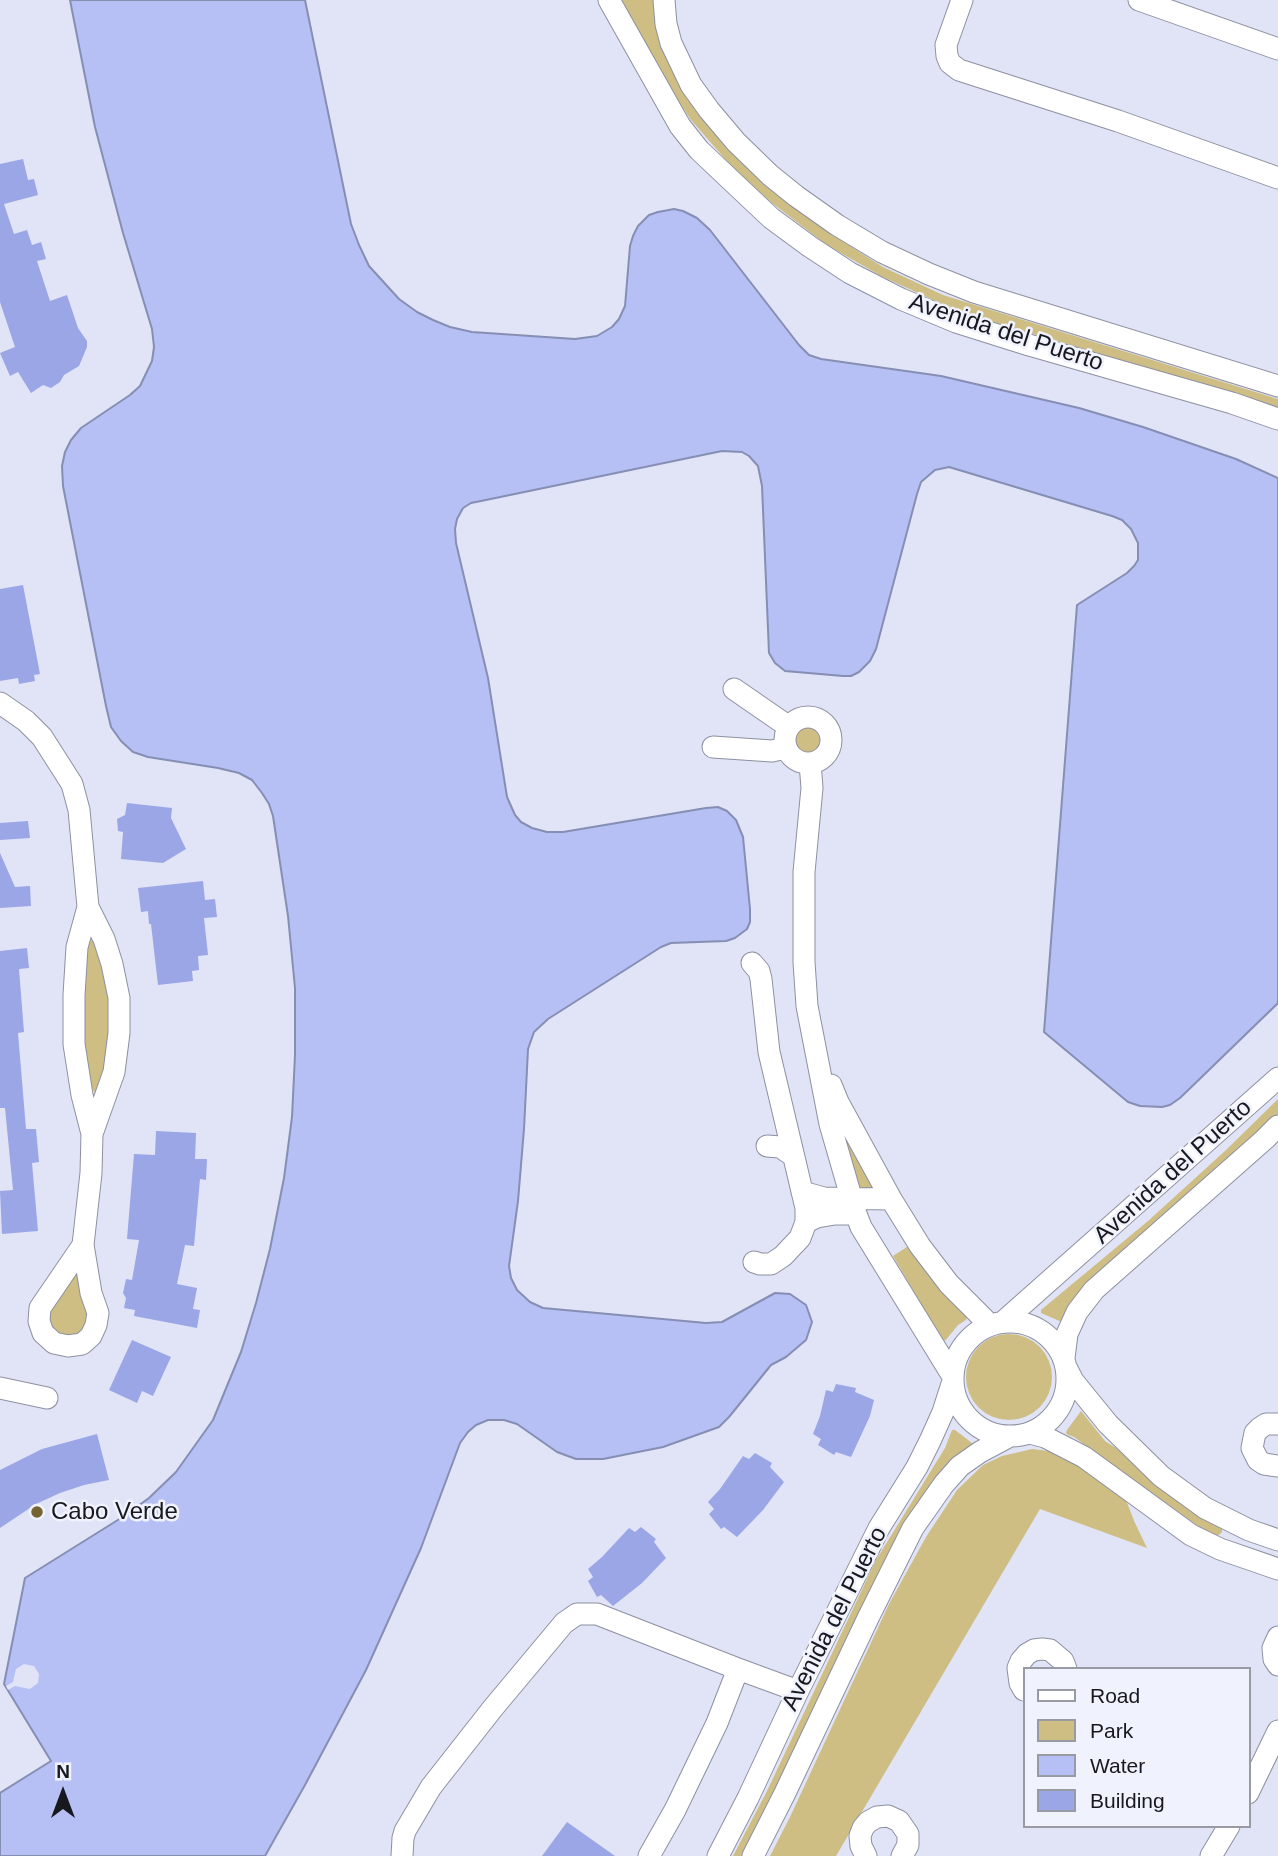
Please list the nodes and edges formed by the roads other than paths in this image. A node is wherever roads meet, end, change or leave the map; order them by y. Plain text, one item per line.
1 (609, 0) edge
2 (664, 0) edge
3 (962, 0) edge
4 (1139, 0) edge
5 (1278, 49) edge
6 (1278, 178) edge
7 (1278, 386) edge
8 (1278, 419) edge
9 (734, 689) dead end
10 (0, 703) edge
11 (789, 726) junction
12 (713, 747) dead end
13 (786, 748) junction
14 (810, 763) junction
15 (88, 907) junction
16 (752, 962) dead end
17 (816, 1051) junction
18 (1278, 1078) edge
19 (1278, 1126) edge
20 (92, 1134) junction
21 (768, 1146) dead end
22 (792, 1155) junction
23 (802, 1192) junction
24 (891, 1199) junction
25 (853, 1207) junction
26 (806, 1222) junction
27 (83, 1245) dead end
28 (754, 1262) dead end
29 (997, 1323) junction
30 (1066, 1364) junction
31 (953, 1379) junction
32 (0, 1388) edge
33 (47, 1398) dead end
34 (1278, 1424) edge
35 (1020, 1435) junction
36 (1278, 1466) edge
37 (1232, 1522) junction
38 (1278, 1540) edge
39 (1220, 1549) junction
40 (1278, 1569) edge
41 (1278, 1637) edge
42 (1278, 1665) edge
43 (1065, 1667) edge
44 (738, 1670) junction
45 (1023, 1688) edge
46 (798, 1691) junction
47 (1278, 1731) edge
48 (1250, 1789) edge
49 (1228, 1828) edge
50 (402, 1856) edge
51 (649, 1856) edge
52 (718, 1856) edge
53 (753, 1856) edge
54 (866, 1856) edge
55 (902, 1856) edge
56 (1212, 1856) edge

1 - 8 street, Avenida del Puerto
2 - 7 street, Avenida del Puerto
3 - 6 street
4 - 5 street
9 - 11 street
10 - 15 street
11 - 13 street
11 - 14 street
12 - 13 street
13 - 14 street
14 - 17 street
15 - 20 street
15 - 20 street
16 - 22 street
17 - 24 street
17 - 25 street
18 - 29 street, Avenida del Puerto
19 - 30 street, Avenida del Puerto
20 - 27 street
21 - 22 street
22 - 23 street
23 - 25 street
23 - 26 street
24 - 25 street
24 - 29 street
25 - 26 street
25 - 31 street
26 - 28 street
29 - 30 street
29 - 31 street
30 - 35 street
30 - 37 street
31 - 35 street
31 - 46 street, Avenida del Puerto
32 - 33 street
34 - 36 street
35 - 39 street
35 - 53 street, Avenida del Puerto
37 - 38 street
37 - 39 street
39 - 40 street
41 - 42 street
43 - 45 street
44 - 46 street
44 - 50 street
44 - 51 street
46 - 52 street, Avenida del Puerto
47 - 48 street
49 - 56 street
54 - 55 street

